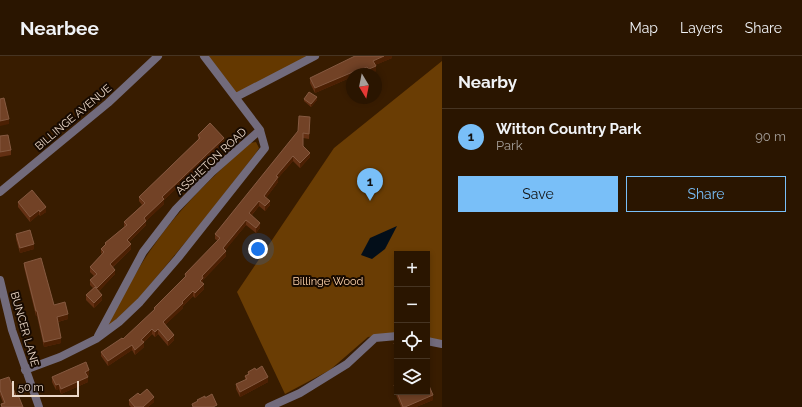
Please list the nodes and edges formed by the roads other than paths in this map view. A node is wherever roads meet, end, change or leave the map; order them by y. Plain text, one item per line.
1 (158, 56) edge
2 (204, 56) edge
3 (315, 56) edge
4 (236, 97) junction
5 (260, 130) junction
6 (0, 192) edge
7 (0, 280) edge
8 (394, 336) edge
9 (96, 340) junction
10 (430, 342) edge
11 (442, 344) edge
12 (25, 370) junction
13 (39, 407) edge
14 (269, 407) edge

1 - 6 street, BILLINGE AVENUE
2 - 4 street
3 - 4 street
4 - 5 street
5 - 9 street, ASSHETON ROAD
5 - 9 street, ASSHETON ROAD
7 - 12 street, BUNCER LANE
8 - 14 street
9 - 12 street, ASSHETON ROAD
10 - 11 street
12 - 13 street, BUNCER LANE

